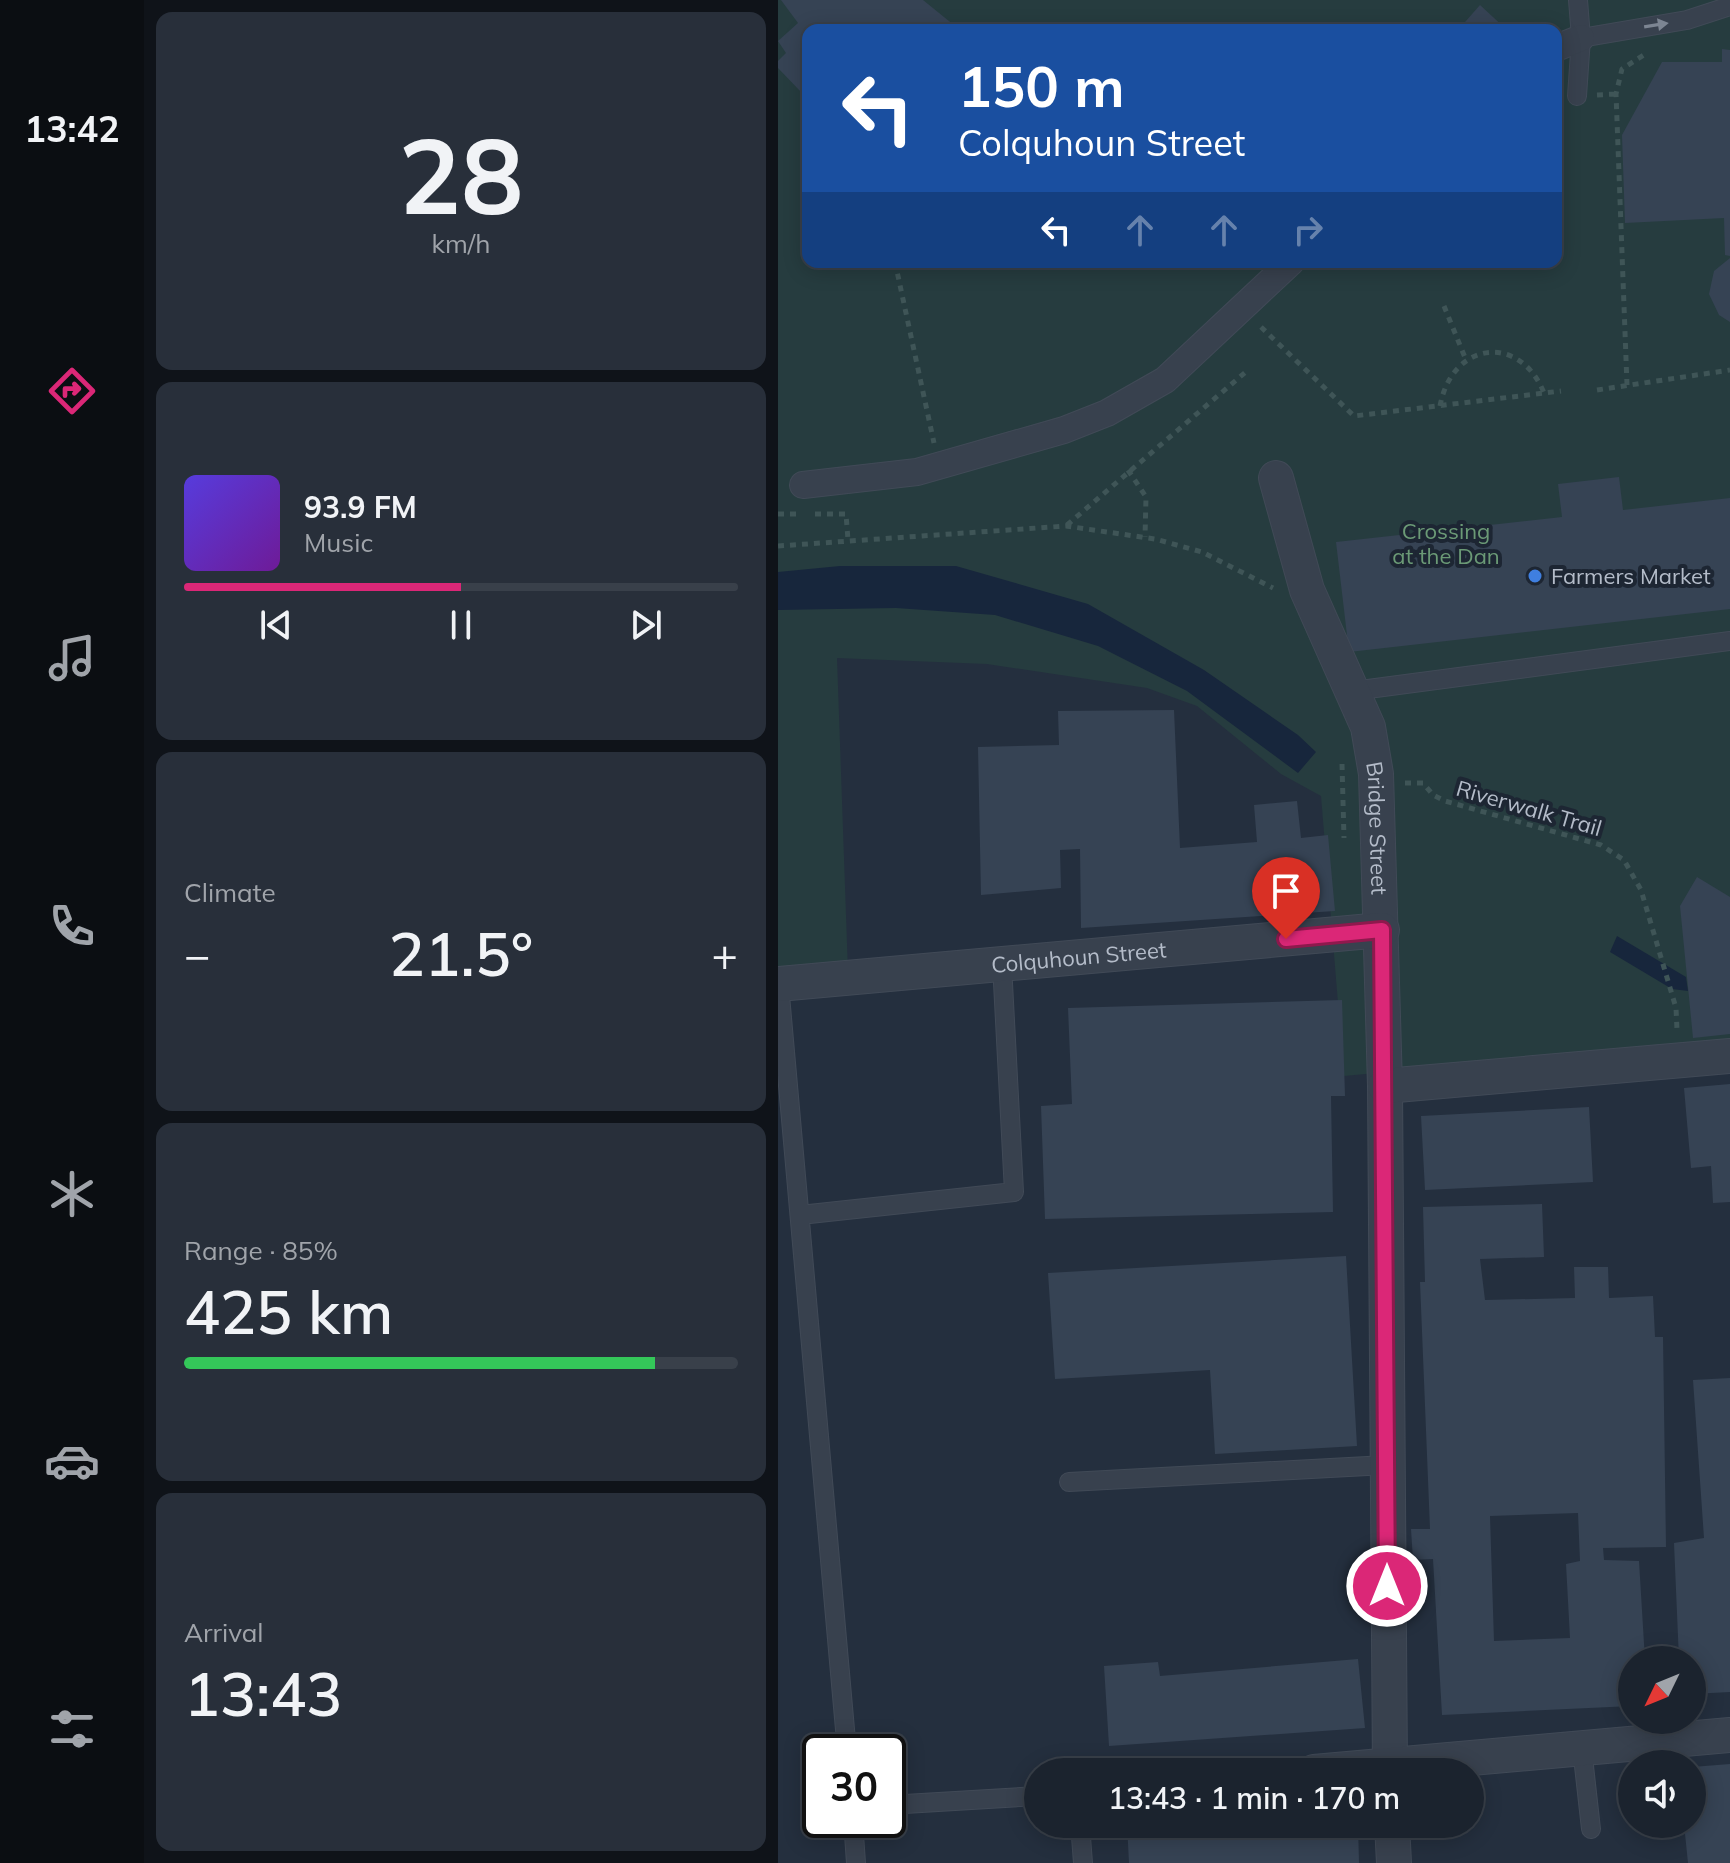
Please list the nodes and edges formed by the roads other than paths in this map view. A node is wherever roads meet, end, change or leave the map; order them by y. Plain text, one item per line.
1 (1578, 0) edge
2 (1730, 6) edge
3 (1581, 38) junction
4 (1562, 46) edge
5 (1577, 96) dead end
6 (1284, 268) edge
7 (1276, 478) dead end
8 (803, 485) dead end
9 (1730, 641) edge
10 (1353, 691) junction
11 (1382, 930) junction
12 (1002, 964) junction
13 (779, 984) edge
14 (1730, 1056) edge
15 (1385, 1086) junction
16 (800, 1215) junction
17 (1386, 1465) junction
18 (1069, 1482) dead end
19 (845, 1734) edge
20 (1730, 1735) edge
21 (1582, 1748) junction
22 (1390, 1758) edge
23 (1484, 1758) edge
24 (1024, 1797) edge
25 (906, 1804) edge
26 (1591, 1829) dead end
27 (854, 1838) edge
28 (1081, 1838) edge
29 (1393, 1838) edge
30 (856, 1863) edge
31 (1083, 1863) edge
32 (1394, 1863) edge

1 - 3 lane
3 -> 2 lane
3 - 4 street
3 - 5 lane
6 - 8 street
7 - 10 street, Bridge Street
9 - 10 lane
10 - 11 street, Bridge Street
11 - 12 street, Colquhoun Street
11 - 15 street, Bridge Street
12 - 13 street, Colquhoun Street
12 - 16 lane
13 - 16 lane
14 - 15 street
15 - 17 street, Bridge Street
16 - 19 lane
17 - 18 lane
17 - 22 street, Bridge Street
20 - 21 street
21 - 23 street
21 - 26 lane
24 - 25 lane
27 - 30 lane
28 - 31 lane
29 - 32 street

